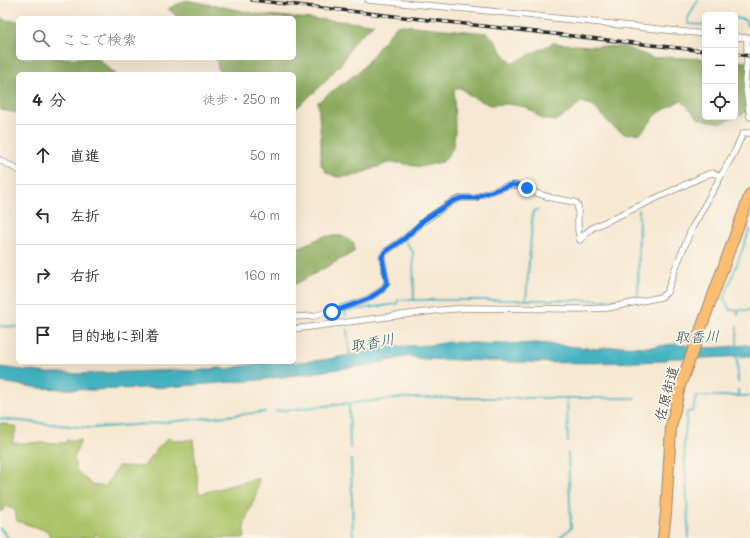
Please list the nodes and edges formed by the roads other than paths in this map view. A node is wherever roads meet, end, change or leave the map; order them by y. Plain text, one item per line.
1 (368, 0) edge
2 (702, 34) edge
3 (738, 37) edge
4 (749, 38) edge
5 (750, 117) edge
6 (750, 133) edge
7 (0, 160) edge
8 (16, 169) edge
9 (720, 176) junction
10 (750, 194) edge
11 (296, 318) edge
12 (296, 329) edge
13 (663, 538) edge

1 - 2 street
3 - 4 street
4 - 5 street
6 - 9 street
7 - 8 street
9 - 11 street
9 - 12 street
10 - 13 highway, 佐原街道

